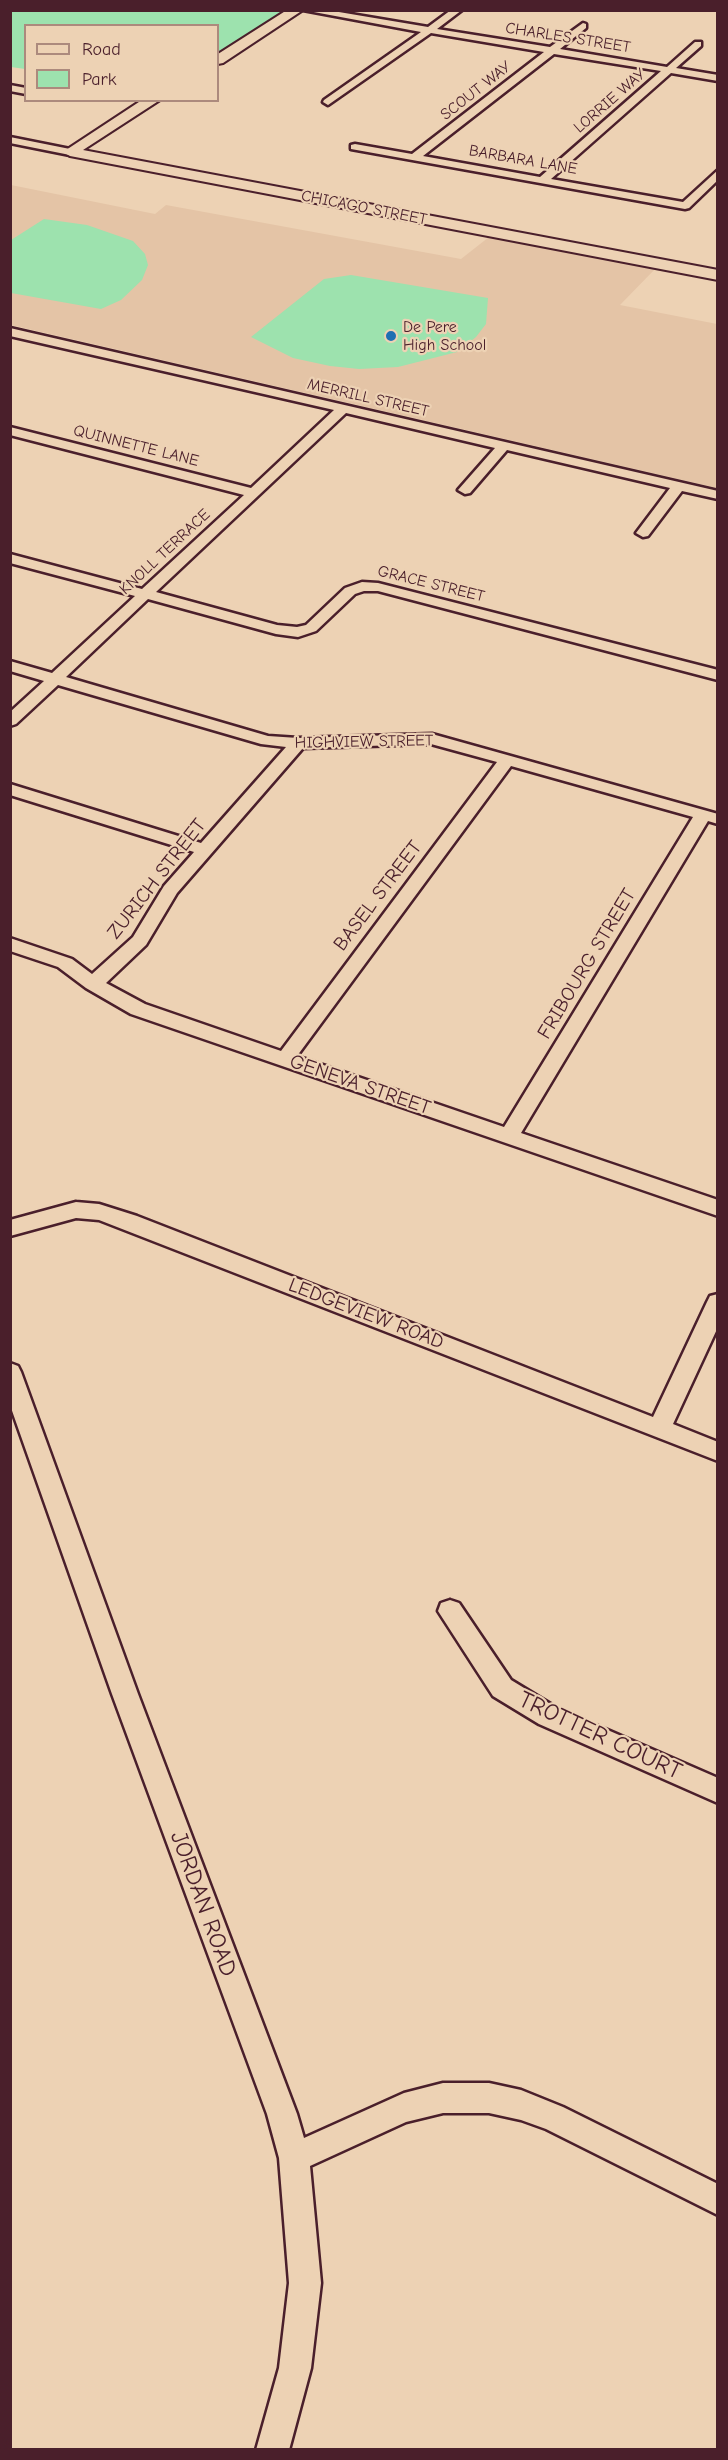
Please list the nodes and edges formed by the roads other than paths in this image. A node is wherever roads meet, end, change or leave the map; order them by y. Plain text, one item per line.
1 (297, 10) edge
2 (307, 10) edge
3 (458, 10) edge
4 (584, 26) dead end
5 (429, 31) junction
6 (698, 44) dead end
7 (551, 51) junction
8 (219, 59) edge
9 (668, 70) junction
10 (717, 78) edge
11 (150, 102) edge
12 (328, 102) dead end
13 (10, 141) edge
14 (355, 147) dead end
15 (70, 152) junction
16 (414, 158) junction
17 (717, 173) edge
18 (542, 181) junction
19 (717, 275) edge
20 (10, 332) edge
21 (344, 410) junction
22 (10, 431) edge
23 (504, 446) junction
24 (679, 486) junction
25 (465, 490) dead end
26 (254, 493) junction
27 (717, 495) edge
28 (643, 533) dead end
29 (10, 558) edge
30 (146, 594) junction
31 (10, 666) edge
32 (717, 675) edge
33 (55, 679) junction
34 (10, 721) edge
35 (298, 743) junction
36 (507, 760) junction
37 (10, 789) edge
38 (710, 817) edge
39 (205, 850) junction
40 (10, 944) edge
41 (93, 984) junction
42 (285, 1059) junction
43 (509, 1136) junction
44 (717, 1208) edge
45 (10, 1228) edge
46 (717, 1302) edge
47 (10, 1372) edge
48 (659, 1429) junction
49 (717, 1452) edge
50 (450, 1611) dead end
51 (717, 1791) edge
52 (294, 2158) junction
53 (717, 2200) edge
54 (272, 2450) edge

1 - 8 street
2 - 5 street, CHARLES STREET
3 - 5 street
4 - 7 street, SCOUT WAY
5 - 7 street, CHARLES STREET
5 - 12 street
6 - 9 street, LORRIE WAY
7 - 9 street, CHARLES STREET
7 - 16 street, SCOUT WAY
9 - 10 street, CHARLES STREET
9 - 18 street, LORRIE WAY
11 - 15 street
13 - 15 street, CHICAGO STREET
14 - 16 street, BARBARA LANE
15 - 19 street, CHICAGO STREET
16 - 18 street, BARBARA LANE
17 - 18 street, BARBARA LANE
20 - 21 street, MERRILL STREET
21 - 23 street, MERRILL STREET
21 - 26 street, KNOLL TERRACE
22 - 26 street, QUINNETTE LANE
23 - 24 street, MERRILL STREET
23 - 25 street
24 - 27 street, MERRILL STREET
24 - 28 street
26 - 30 street, KNOLL TERRACE
29 - 30 street, GRACE STREET
30 - 32 street, GRACE STREET
30 - 33 street, KNOLL TERRACE
31 - 33 street, HIGHVIEW STREET
33 - 34 street, KNOLL TERRACE
33 - 35 street, HIGHVIEW STREET
35 - 36 street, HIGHVIEW STREET
35 - 39 street, ZURICH STREET
36 - 38 street, HIGHVIEW STREET
36 - 42 street, BASEL STREET
37 - 39 street
38 - 43 street, FRIBOURG STREET
39 - 41 street, ZURICH STREET
40 - 41 street, GENEVA STREET
41 - 42 street, GENEVA STREET
42 - 43 street, GENEVA STREET
43 - 44 street, GENEVA STREET
45 - 48 street, LEDGEVIEW ROAD
46 - 48 street
47 - 52 street, JORDAN ROAD
48 - 49 street, LEDGEVIEW ROAD
50 - 51 street, TROTTER COURT
52 - 53 street
52 - 54 street, JORDAN ROAD

